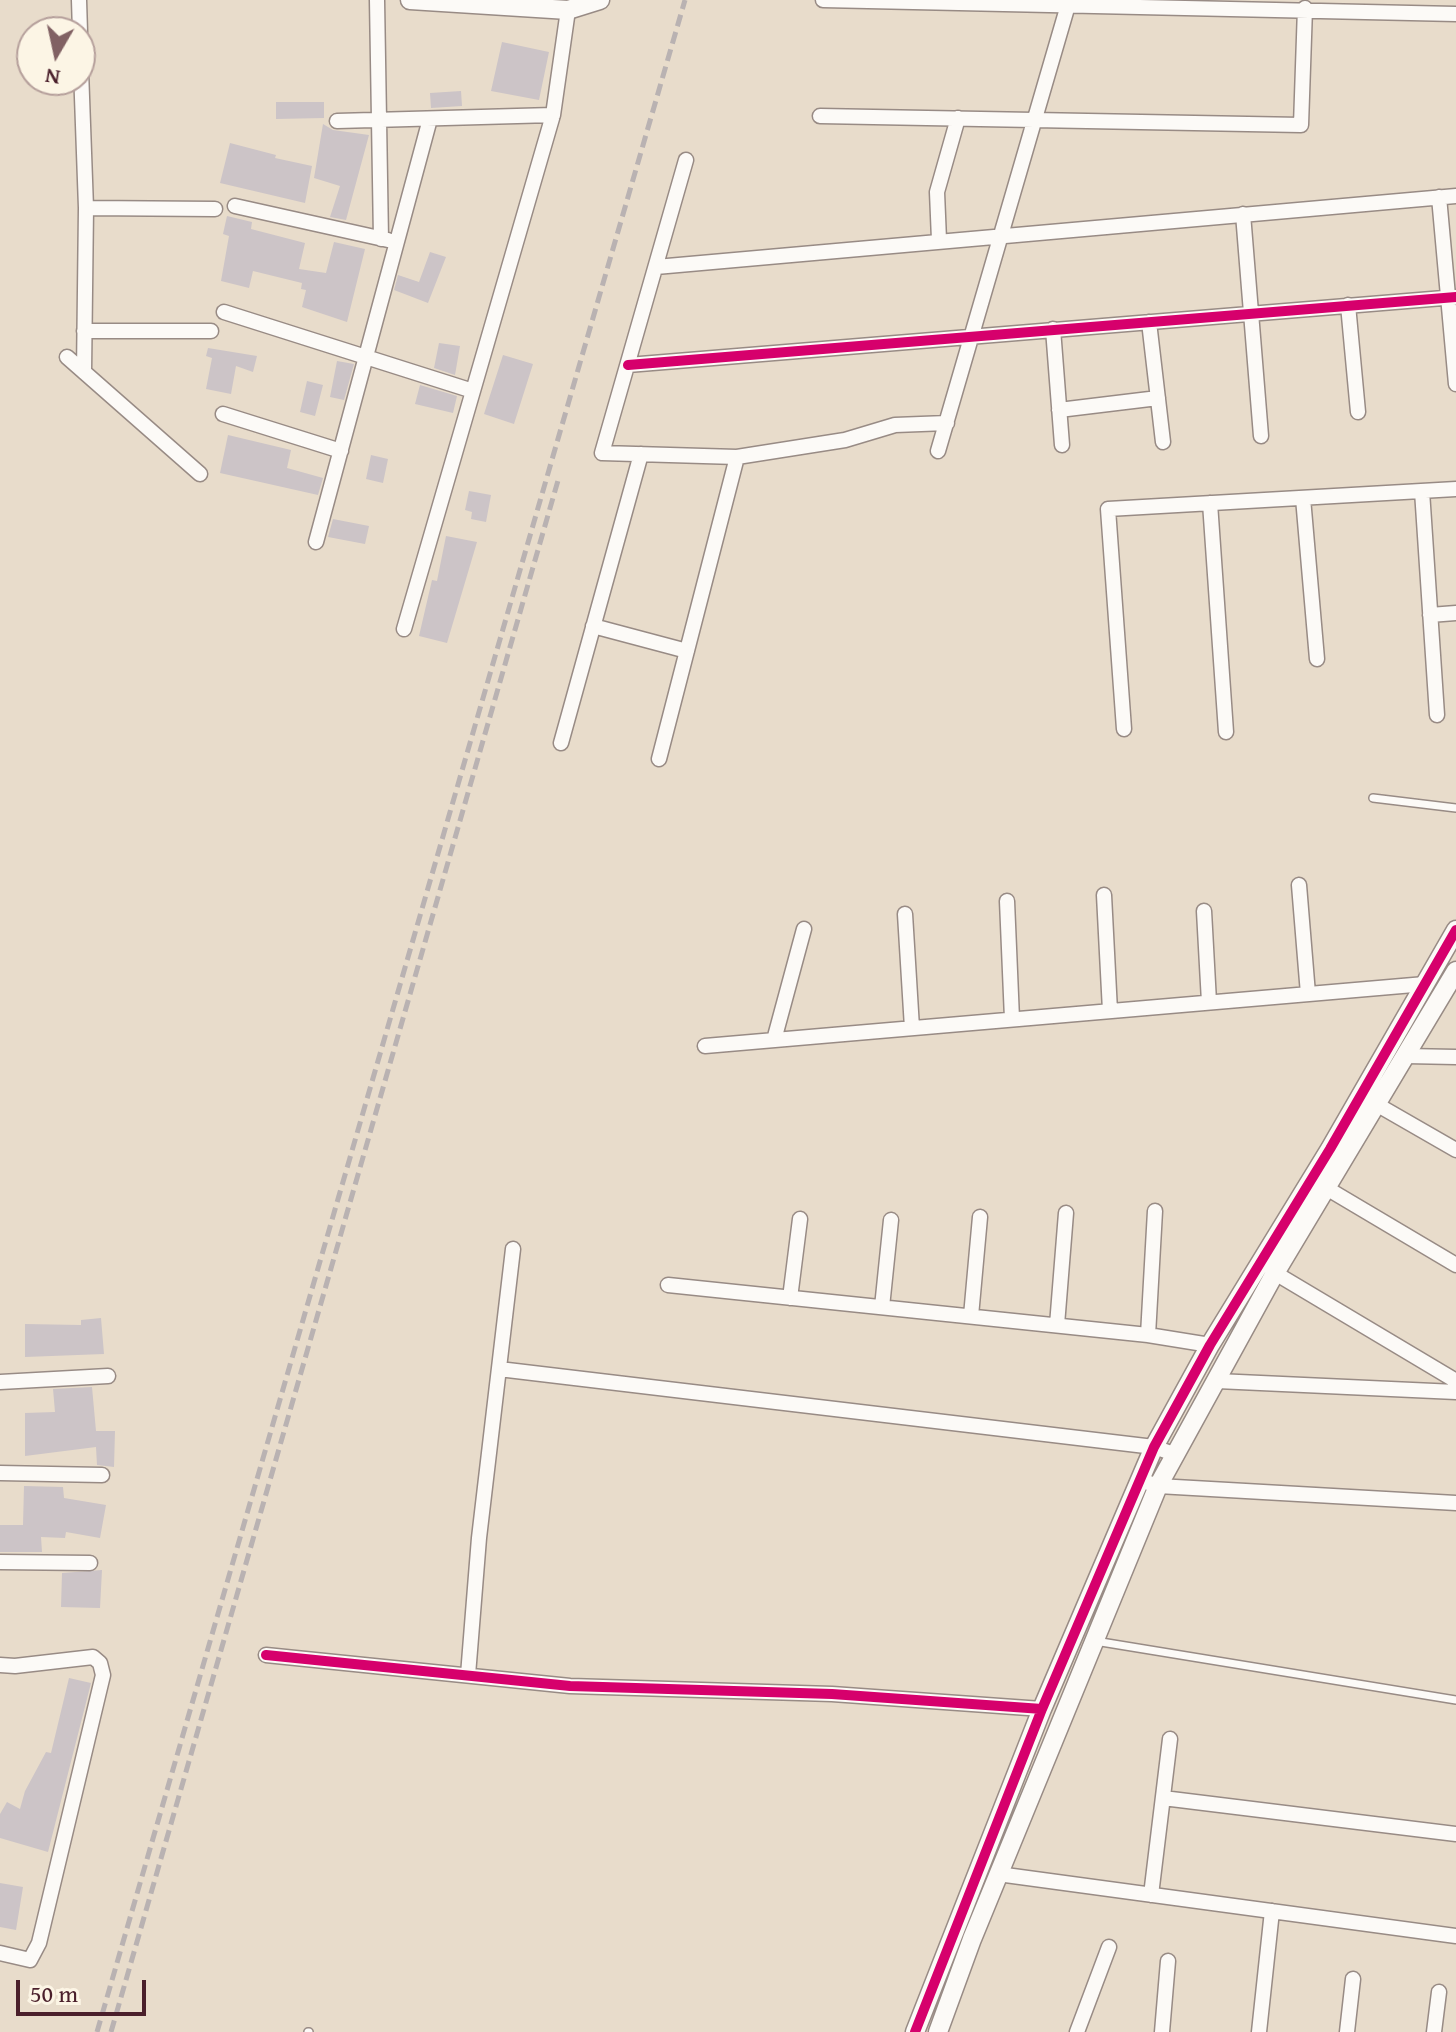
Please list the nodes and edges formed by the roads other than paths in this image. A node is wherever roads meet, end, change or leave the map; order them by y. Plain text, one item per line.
1 (377, 0) edge
2 (410, 0) edge
3 (600, 0) edge
4 (823, 0) edge
5 (1068, 5) junction
6 (1305, 8) junction
7 (568, 10) junction
8 (1456, 14) edge
9 (82, 96) edge
10 (553, 115) junction
11 (820, 116) dead end
12 (958, 118) junction
13 (430, 119) junction
14 (380, 120) junction
15 (1036, 120) junction
16 (337, 121) dead end
17 (686, 160) dead end
18 (1456, 196) edge
19 (1439, 197) junction
20 (235, 206) dead end
21 (86, 208) junction
22 (215, 209) dead end
23 (1243, 214) junction
24 (1002, 235) junction
25 (389, 240) junction
26 (939, 240) junction
27 (656, 267) junction
28 (1452, 297) edge
29 (1348, 305) junction
30 (224, 312) dead end
31 (1251, 313) junction
32 (1149, 322) junction
33 (1053, 329) junction
34 (84, 331) junction
35 (211, 331) dead end
36 (972, 336) junction
37 (67, 357) dead end
38 (366, 357) junction
39 (628, 365) junction
40 (84, 372) junction
41 (1456, 384) edge
42 (473, 391) junction
43 (1158, 398) junction
44 (1059, 410) junction
45 (1358, 412) dead end
46 (223, 414) dead end
47 (947, 423) junction
48 (1261, 436) dead end
49 (1163, 442) dead end
50 (1062, 445) dead end
51 (341, 451) junction
52 (938, 451) dead end
53 (641, 454) junction
54 (737, 457) junction
55 (200, 474) dead end
56 (1456, 489) edge
57 (1422, 491) junction
58 (1303, 498) junction
59 (1210, 503) junction
60 (316, 542) dead end
61 (1456, 613) edge
62 (1430, 615) junction
63 (593, 626) junction
64 (404, 629) dead end
65 (687, 651) junction
66 (1317, 659) dead end
67 (1437, 715) dead end
68 (1124, 729) dead end
69 (1226, 732) dead end
70 (561, 743) dead end
71 (659, 759) dead end
72 (1373, 798) dead end
73 (1456, 808) edge
74 (1299, 885) dead end
75 (1104, 895) dead end
76 (1007, 901) dead end
77 (1204, 911) dead end
78 (905, 914) dead end
79 (804, 929) dead end
80 (1456, 930) edge
81 (1456, 971) edge
82 (1425, 984) junction
83 (1308, 994) junction
84 (1209, 1002) junction
85 (1110, 1011) junction
86 (1012, 1019) junction
87 (912, 1028) junction
88 (774, 1040) junction
89 (705, 1046) dead end
90 (1406, 1056) junction
91 (1456, 1057) edge
92 (1376, 1104) junction
93 (1456, 1150) edge
94 (1328, 1189) junction
95 (1155, 1211) dead end
96 (1066, 1213) dead end
97 (980, 1217) dead end
98 (800, 1219) dead end
99 (891, 1220) dead end
100 (513, 1249) dead end
101 (1456, 1265) edge
102 (1275, 1273) junction
103 (668, 1285) dead end
104 (790, 1298) junction
105 (882, 1307) junction
106 (971, 1316) junction
107 (1057, 1325) junction
108 (1148, 1335) junction
109 (1210, 1345) junction
110 (499, 1369) junction
111 (108, 1376) dead end
112 (1217, 1381) junction
113 (1456, 1381) edge
114 (0, 1382) edge
115 (1456, 1392) edge
116 (1154, 1447) junction
117 (1174, 1454) junction
118 (0, 1473) edge
119 (102, 1475) dead end
120 (1149, 1483) junction
121 (1456, 1503) edge
122 (0, 1562) edge
123 (90, 1563) dead end
124 (1093, 1641) junction
125 (266, 1655) dead end
126 (0, 1665) edge
127 (468, 1675) junction
128 (1456, 1700) edge
129 (1042, 1709) junction
130 (1170, 1739) dead end
131 (1163, 1798) junction
132 (1456, 1834) edge
133 (998, 1874) junction
134 (1151, 1895) junction
135 (1272, 1911) junction
136 (1456, 1936) edge
137 (1109, 1947) dead end
138 (0, 1953) edge
139 (1168, 1961) dead end
140 (1353, 1979) dead end
141 (1439, 1992) dead end
142 (915, 2032) edge
143 (938, 2032) edge
144 (1077, 2032) edge
145 (1162, 2032) edge
146 (1259, 2032) edge
147 (1347, 2032) edge
148 (1434, 2032) edge

1 - 14 street
2 - 7 street
3 - 7 street
4 - 5 street
5 - 6 street
5 - 15 street
6 - 8 street
6 - 15 street
7 - 10 street
9 - 21 street
10 - 13 street
10 - 42 street
11 - 12 street
12 - 15 street
12 - 26 street
13 - 14 street
13 - 25 street
14 - 16 street
14 - 25 street
15 - 24 street
17 - 27 street
18 - 19 street
19 - 23 street
19 - 28 street
20 - 25 street
21 - 22 street
21 - 34 street
23 - 24 street
23 - 31 street
24 - 26 street
24 - 36 street
25 - 38 street
26 - 27 street
27 - 39 street
28 - 29 street
28 - 41 street
29 - 31 street
29 - 45 street
30 - 38 street
31 - 32 street
31 - 48 street
32 - 33 street
32 - 43 street
33 - 36 street
33 - 44 street
34 - 35 street
34 - 40 street
36 - 39 street
36 - 47 street
37 - 40 street
38 - 42 street
38 - 51 street
39 - 53 street
40 - 55 street
42 - 64 street
43 - 44 street
43 - 49 street
44 - 50 street
46 - 51 street
47 - 52 street
47 - 54 street
51 - 60 street
53 - 54 street
53 - 63 street
54 - 65 street
56 - 57 street
57 - 58 street
57 - 62 street
58 - 59 street
58 - 66 street
59 - 68 street
59 - 69 street
61 - 62 street
62 - 67 street
63 - 65 street
63 - 70 street
65 - 71 street
72 - 73 lane
74 - 83 street
75 - 85 street
76 - 86 street
77 - 84 street
78 - 87 street
79 - 88 street
80 - 82 street
81 - 90 street
82 - 83 street
82 - 109 street
83 - 84 street
84 - 85 street
85 - 86 street
86 - 87 street
87 - 88 street
88 - 89 street
90 - 91 street
90 - 92 street
92 - 93 street
92 - 94 street
94 - 101 street
94 - 102 street
95 - 108 street
96 - 107 street
97 - 106 street
98 - 104 street
99 - 105 street
100 - 110 street
102 - 112 street
102 - 113 street
103 - 104 street
104 - 105 street
105 - 106 street
106 - 107 street
107 - 108 street
108 - 109 street
109 - 116 street
110 - 116 street
110 - 127 street
111 - 114 street
112 - 115 street
112 - 117 street
116 - 117 street
116 - 120 street
117 - 120 street
118 - 119 street
120 - 121 street
120 - 124 street
120 - 129 street
122 - 123 street
124 - 128 lane
124 - 133 street
125 - 127 street
126 - 138 street
127 - 129 street
129 - 142 street
130 - 131 street
131 - 132 street
131 - 134 street
133 - 134 street
133 - 143 street
134 - 135 street
135 - 136 street
135 - 146 street
137 - 144 street
139 - 145 street
140 - 147 street
141 - 148 street

